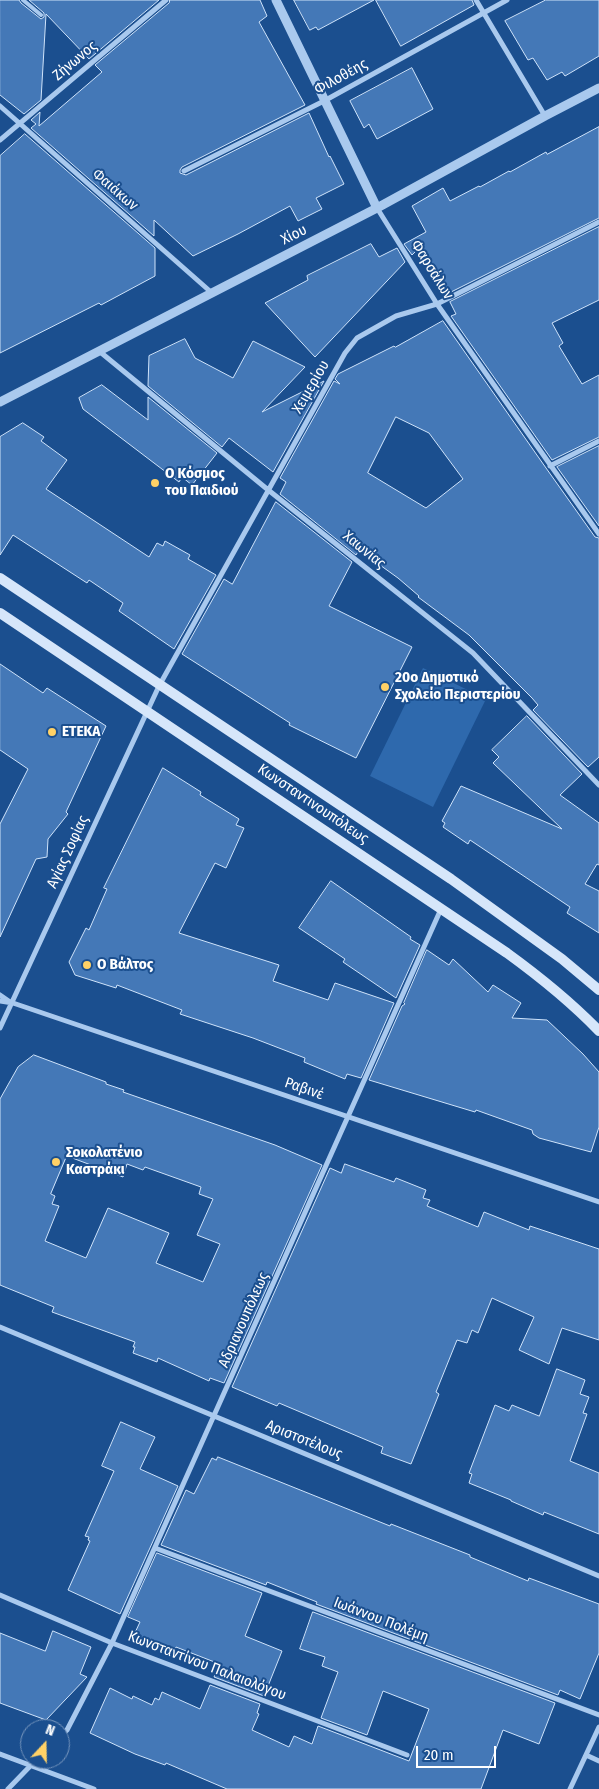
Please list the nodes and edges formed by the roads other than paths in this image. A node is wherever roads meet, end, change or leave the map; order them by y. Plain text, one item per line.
1 (24, 0) edge
2 (166, 0) edge
3 (276, 0) edge
4 (476, 0) edge
5 (507, 0) edge
6 (483, 12) junction
7 (40, 16) dead end
8 (599, 88) edge
9 (324, 101) junction
10 (0, 106) edge
11 (544, 116) junction
12 (20, 123) junction
13 (0, 140) edge
14 (184, 171) dead end
15 (377, 208) junction
16 (599, 222) edge
17 (212, 293) junction
18 (437, 304) junction
19 (98, 350) junction
20 (0, 402) edge
21 (599, 440) edge
22 (550, 466) junction
23 (267, 489) junction
24 (599, 534) edge
25 (0, 578) edge
26 (0, 613) edge
27 (159, 686) junction
28 (146, 712) junction
29 (599, 785) edge
30 (441, 909) junction
31 (599, 990) edge
32 (0, 995) edge
33 (0, 1001) edge
34 (13, 1003) junction
35 (0, 1028) edge
36 (599, 1031) edge
37 (349, 1117) junction
38 (599, 1202) edge
39 (0, 1327) edge
40 (215, 1417) junction
41 (155, 1548) junction
42 (599, 1576) edge
43 (0, 1595) edge
44 (112, 1643) junction
45 (599, 1715) edge
46 (70, 1724) edge
47 (599, 1727) edge
48 (0, 1754) edge
49 (586, 1754) junction
50 (407, 1755) dead end
51 (20, 1761) edge
52 (599, 1761) edge
53 (26, 1769) edge
54 (41, 1769) edge
55 (8, 1789) edge
56 (94, 1789) edge
57 (570, 1789) edge

1 - 7 lane
2 - 12 street, Ζήνωνος
3 - 9 street, Φαρσάλων
4 - 6 street
5 - 6 street, Φιλοθέης
6 - 9 street, Φιλοθέης
6 - 11 street
8 - 11 street, Χίου
9 - 14 street, Φιλοθέης
9 - 15 street, Φαρσάλων
10 - 12 street, Φαιάκων
11 - 15 street, Χίου
12 - 13 street, Ζήνωνος
12 - 17 street, Φαιάκων
15 - 17 street, Χίου
15 - 18 street, Φαρσάλων
16 - 18 street, Χειμερίου
17 - 19 street, Χίου
18 - 22 street, Φαρσάλων
18 - 23 street, Χειμερίου
19 - 20 street, Χίου
19 - 23 street, Χαωνίας
21 - 22 street
22 - 24 street, Φαρσάλων
23 - 27 street, Χειμερίου
23 - 29 street, Χαωνίας
25 - 27 main road, Κωνσταντινουπόλεως
26 - 28 main road, Κωνσταντινουπόλεως
27 - 28 street, Αγίας Σοφίας
27 - 31 main road, Κωνσταντινουπόλεως
28 - 30 main road, Κωνσταντινουπόλεως
28 - 34 street, Αγίας Σοφίας
30 - 36 main road, Κωνσταντινουπόλεως
30 - 37 street, Αδριανουπόλεως
32 - 34 street
33 - 34 street, Ραβινέ
34 - 35 street, Αγίας Σοφίας
34 - 37 street, Ραβινέ
37 - 38 street, Ραβινέ
37 - 40 street, Αδριανουπόλεως
39 - 40 street, Αριστοτέλους
40 - 41 street, Αδριανουπόλεως
40 - 42 street, Αριστοτέλους
41 - 44 street, Αδριανουπόλεως
41 - 45 street, Ιωάννου Πολέμη
43 - 44 street, Κωνσταντίνου Παλαιολόγου
44 - 46 street, Αδριανουπόλεως
44 - 50 street, Κωνσταντίνου Παλαιολόγου
47 - 49 street
48 - 51 street
49 - 52 street
49 - 57 street
53 - 55 street
54 - 56 street

